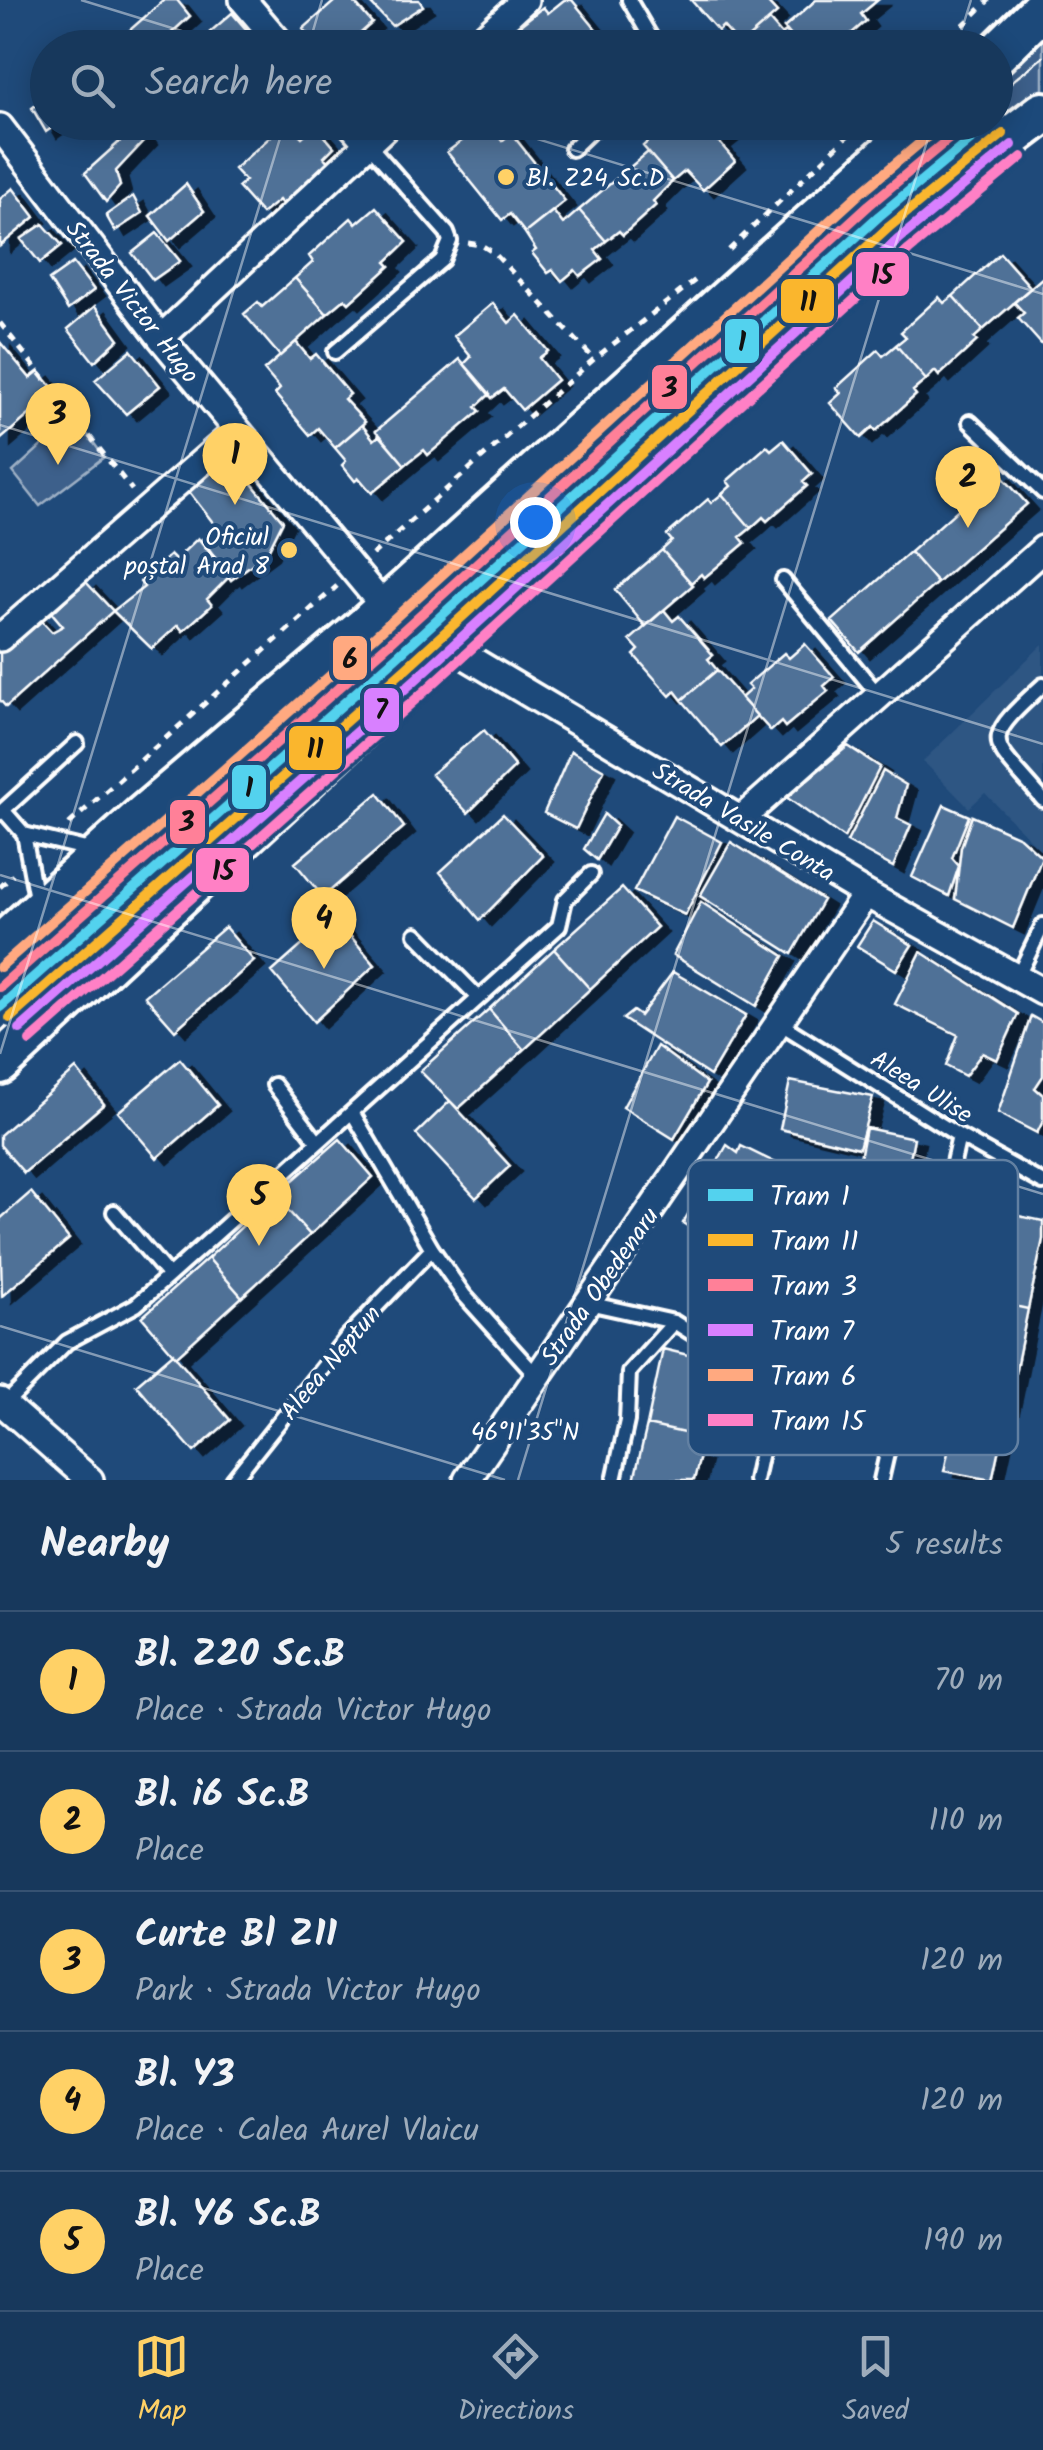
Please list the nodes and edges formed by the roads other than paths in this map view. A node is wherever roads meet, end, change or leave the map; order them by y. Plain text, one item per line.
1 (242, 0) edge
2 (525, 0) edge
3 (629, 0) edge
4 (1043, 8) edge
5 (268, 30) edge
6 (492, 30) edge
7 (646, 30) edge
8 (1013, 37) edge
9 (1043, 113) edge
10 (0, 128) edge
11 (1013, 133) edge
12 (365, 140) edge
13 (374, 140) edge
14 (581, 140) edge
15 (904, 140) edge
16 (1003, 140) edge
17 (369, 145) junction
18 (572, 149) dead end
19 (160, 338) junction
20 (335, 352) dead end
21 (970, 422) dead end
22 (236, 432) junction
23 (1043, 492) edge
24 (1043, 550) edge
25 (783, 580) dead end
26 (385, 608) junction
27 (0, 638) edge
28 (448, 645) junction
29 (1043, 685) edge
30 (880, 696) junction
31 (77, 743) dead end
32 (1043, 800) edge
33 (2, 812) edge
34 (741, 819) junction
35 (24, 834) junction
36 (105, 853) junction
37 (590, 874) dead end
38 (866, 894) junction
39 (38, 912) junction
40 (1043, 925) edge
41 (416, 934) dead end
42 (0, 946) edge
43 (1017, 978) junction
44 (1043, 992) edge
45 (478, 998) junction
46 (780, 1024) junction
47 (0, 1063) edge
48 (274, 1085) dead end
49 (352, 1112) junction
50 (960, 1136) junction
51 (317, 1140) junction
52 (954, 1160) edge
53 (1003, 1160) edge
54 (1018, 1168) edge
55 (1043, 1182) edge
56 (114, 1212) dead end
57 (432, 1249) junction
58 (170, 1276) junction
59 (588, 1303) junction
60 (674, 1322) junction
61 (688, 1331) edge
62 (536, 1375) junction
63 (2, 1403) edge
64 (761, 1455) edge
65 (887, 1455) edge
66 (90, 1480) edge
67 (233, 1480) edge
68 (467, 1480) edge
69 (614, 1480) edge
70 (756, 1480) edge
71 (881, 1480) edge

1 - 5 street
2 - 6 street
3 - 7 lane
4 - 8 main road
9 - 11 main road
10 - 19 street, Strada Victor Hugo
12 - 17 street
13 - 17 street
14 - 18 lane
15 - 26 main road
16 - 28 main road
17 - 19 street
17 - 20 lane
19 - 22 street, Strada Victor Hugo
21 - 23 lane
22 - 26 street, Strada Victor Hugo
22 - 27 street
24 - 30 street
25 - 30 lane
26 - 36 main road
28 - 34 street, Strada Vasile Conta
28 - 47 main road
29 - 32 lane
30 - 34 street
31 - 33 lane
33 - 35 lane
34 - 38 street, Strada Vasile Conta
35 - 36 lane
35 - 39 lane
36 - 39 main road
37 - 45 lane
38 - 43 street, Strada Vasile Conta
38 - 46 street, Strada Obedenaru
39 - 42 main road
40 - 43 lane
41 - 45 lane
43 - 44 street, Strada Vasile Conta
45 - 49 lane
46 - 50 lane, Aleea Ulise
46 - 59 street, Strada Obedenaru
48 - 51 lane
49 - 51 lane
49 - 57 lane
50 - 52 lane
50 - 53 lane, Aleea Ulise
51 - 58 lane
54 - 55 lane, Aleea Ulise
56 - 58 lane
57 - 62 lane
57 - 67 lane, Aleea Neptun
58 - 63 lane
59 - 60 lane
59 - 62 street, Strada Obedenaru
60 - 61 lane
60 - 69 lane
62 - 68 street, Strada Obedenaru
63 - 66 street
64 - 70 lane
65 - 71 lane

